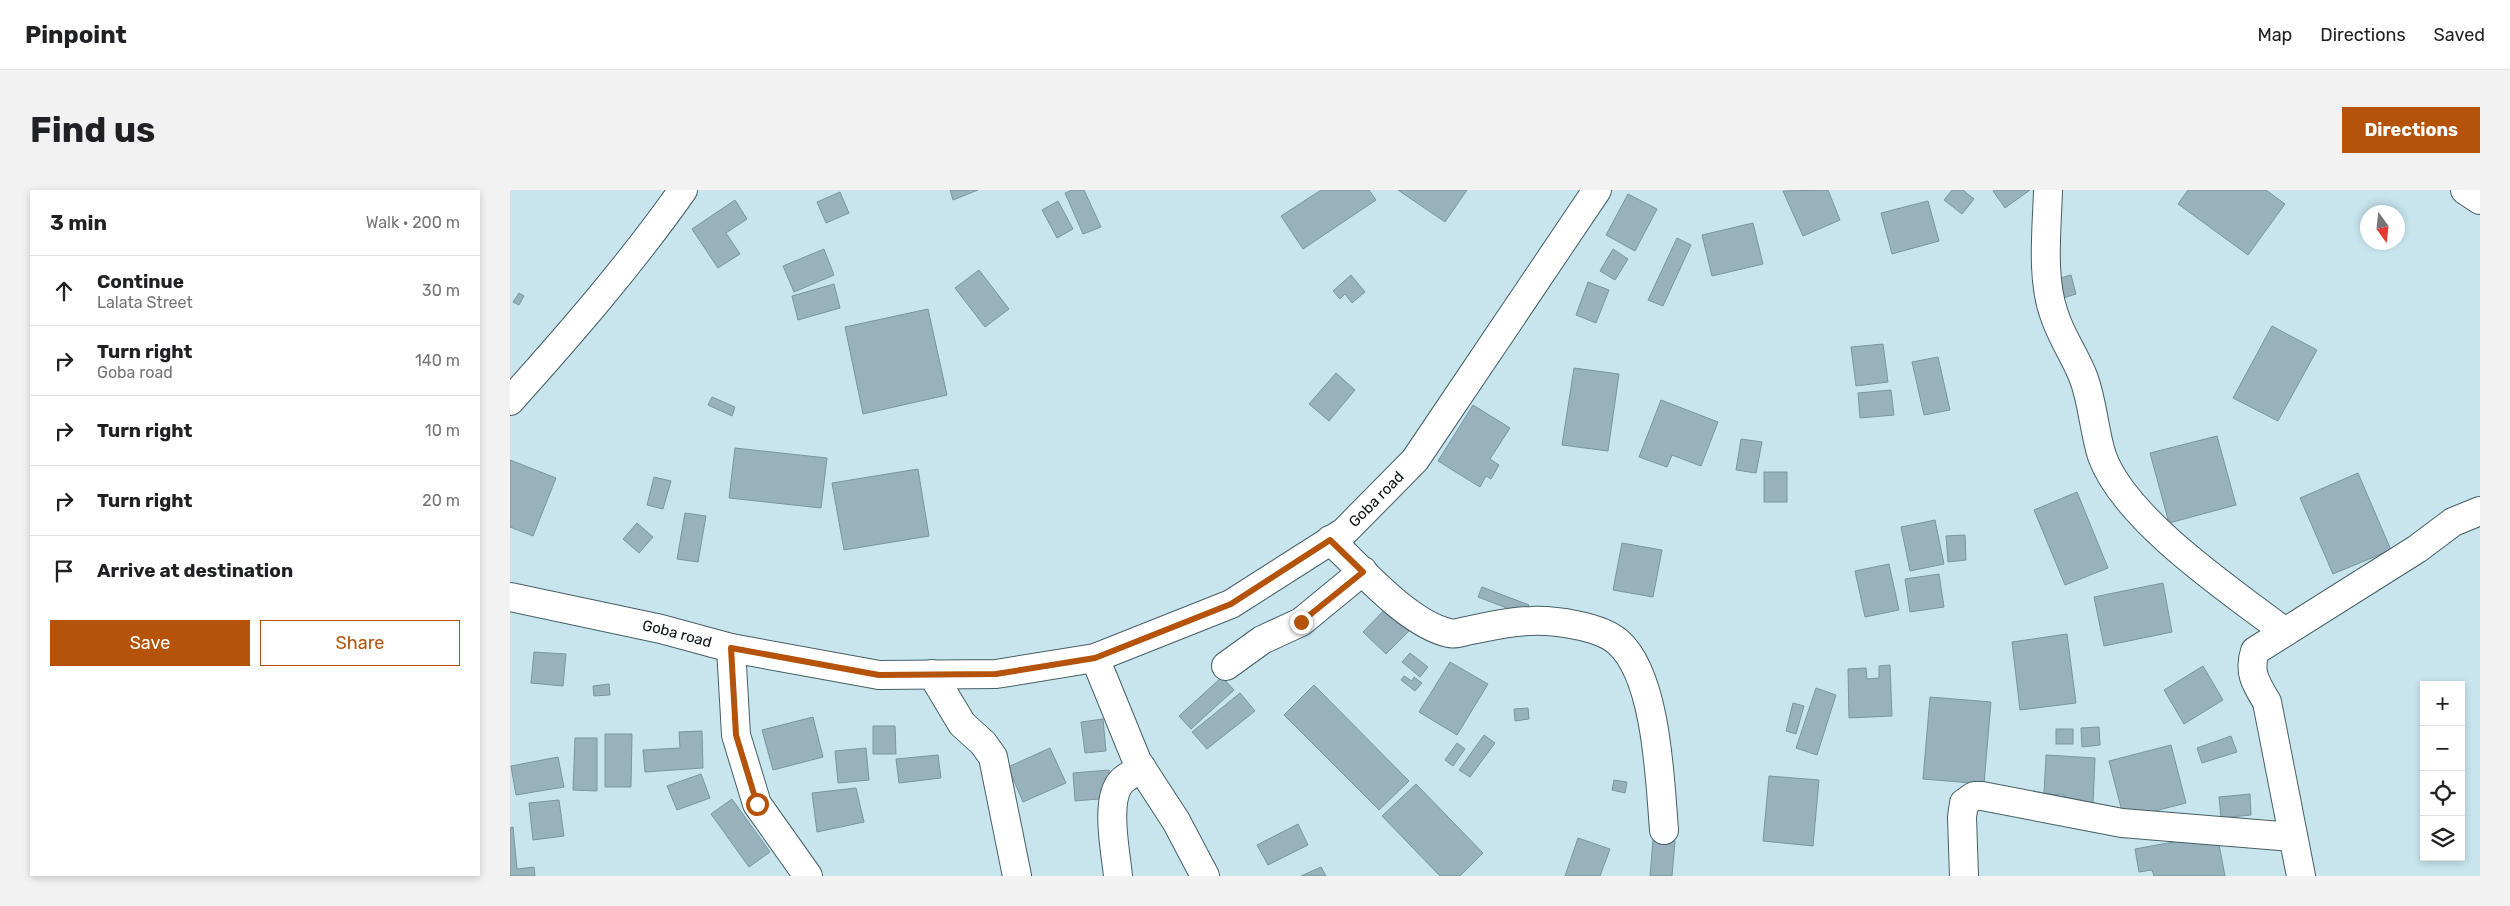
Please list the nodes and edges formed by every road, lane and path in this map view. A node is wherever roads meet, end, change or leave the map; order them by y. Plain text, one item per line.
1 (683, 190) edge
2 (1596, 190) edge
3 (2048, 190) edge
4 (2465, 190) edge
5 (2480, 200) edge
6 (510, 401) edge
7 (2480, 511) edge
8 (1330, 540) junction
9 (1363, 572) junction
10 (510, 597) edge
11 (2285, 632) junction
12 (731, 648) junction
13 (1095, 658) junction
14 (1226, 666) dead end
15 (932, 674) junction
16 (1142, 768) junction
17 (1664, 830) dead end
18 (2294, 837) junction
19 (808, 876) edge
20 (1017, 876) edge
21 (1118, 876) edge
22 (1205, 876) edge
23 (1964, 876) edge
24 (2301, 876) edge

1 - 6 street
2 - 8 street, Goba road
3 - 11 street
4 - 5 street
7 - 11 street
8 - 9 street
8 - 13 street, Goba road
9 - 14 street
9 - 17 street
10 - 12 street, Goba road
11 - 18 street
12 - 15 street, Goba road
12 - 19 street
13 - 15 street, Goba road
13 - 16 street
15 - 20 street
16 - 21 street
16 - 22 street
18 - 23 street
18 - 24 street

